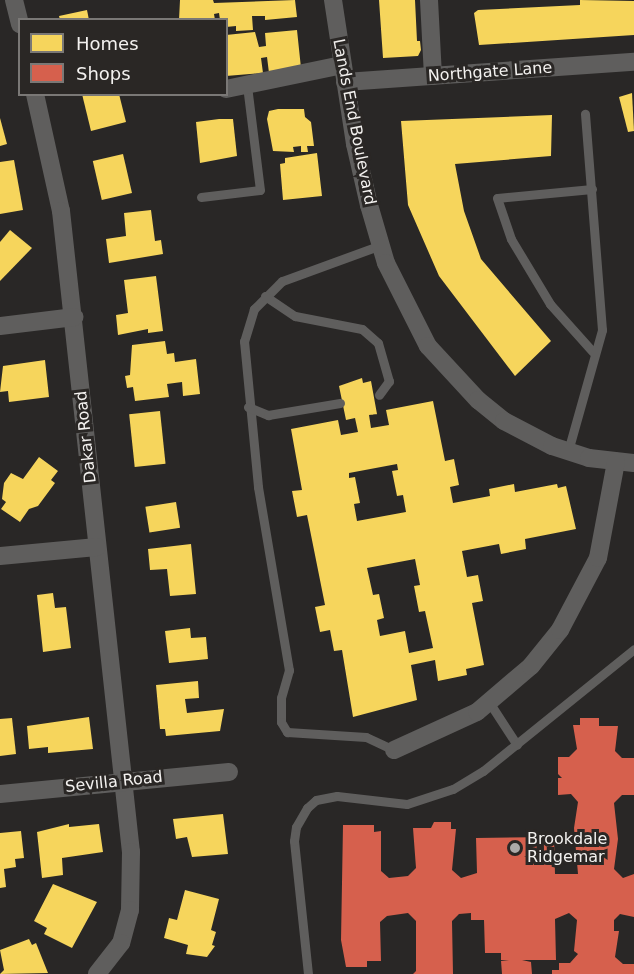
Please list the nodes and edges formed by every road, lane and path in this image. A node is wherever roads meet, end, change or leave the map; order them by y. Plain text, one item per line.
1 (14, 0) edge
2 (333, 0) edge
3 (429, 0) edge
4 (18, 18) edge
5 (634, 62) edge
6 (344, 74) junction
7 (433, 76) junction
8 (247, 85) junction
9 (228, 89) edge
10 (35, 96) edge
11 (585, 114) dead end
12 (592, 189) junction
13 (201, 197) dead end
14 (381, 245) junction
15 (265, 296) junction
16 (74, 316) junction
17 (0, 326) edge
18 (593, 351) junction
19 (379, 395) dead end
20 (340, 403) dead end
21 (248, 407) junction
22 (568, 451) junction
23 (625, 462) edge
24 (97, 547) junction
25 (0, 556) edge
26 (634, 649) edge
27 (489, 702) junction
28 (517, 745) junction
29 (394, 750) joint
30 (229, 772) dead end
31 (125, 781) junction
32 (0, 794) edge
33 (97, 974) edge
34 (308, 974) edge

1 - 4 street
2 - 6 street, Lands End Boulevard
3 - 7 street
5 - 7 street, Northgate Lane
6 - 7 street, Northgate Lane
6 - 8 street, Northgate Lane
6 - 14 street, Lands End Boulevard
8 - 9 street, Northgate Lane
8 - 13 lane
10 - 16 street, Dakar Road
11 - 12 lane
12 - 18 lane
12 - 18 lane
14 - 15 lane
14 - 22 street, Lands End Boulevard
15 - 19 lane
15 - 21 lane
16 - 17 street
16 - 24 street, Dakar Road
18 - 22 lane
20 - 21 lane
21 - 29 lane
22 - 23 street, Lands End Boulevard
23 - 27 street
24 - 25 street
24 - 31 street, Dakar Road
26 - 28 lane
27 - 28 lane
27 - 29 street
28 - 34 lane
30 - 31 street, Sevilla Road
31 - 32 street, Sevilla Road
31 - 33 street, Dakar Road

